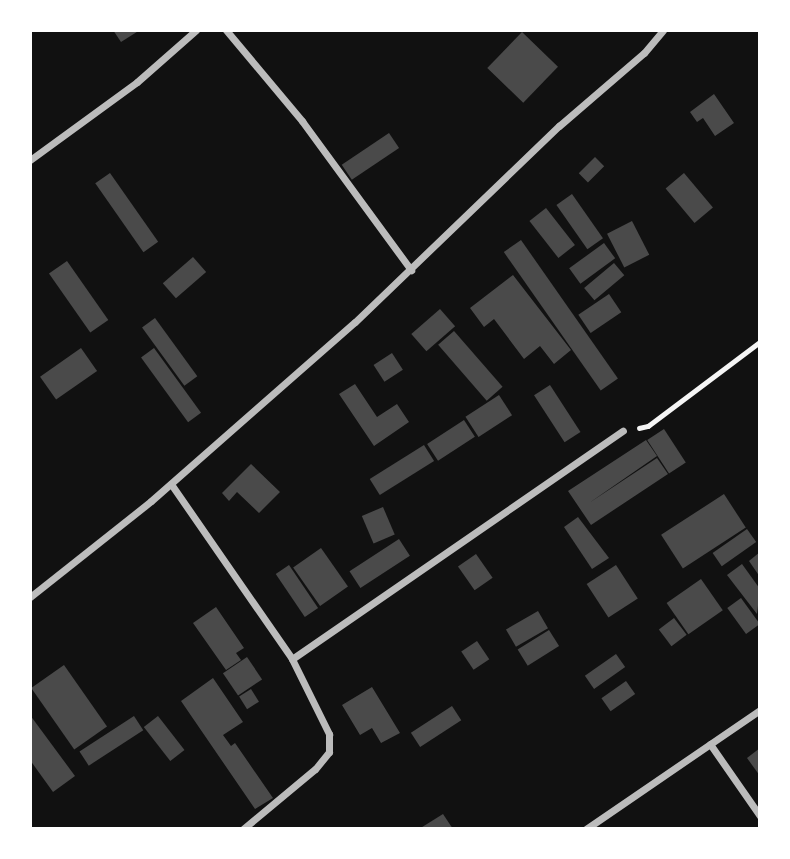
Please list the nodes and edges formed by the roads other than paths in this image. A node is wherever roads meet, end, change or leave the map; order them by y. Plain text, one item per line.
1 (196, 30) edge
2 (226, 30) edge
3 (663, 30) edge
4 (30, 160) edge
5 (411, 271) junction
6 (623, 431) road end
7 (171, 484) junction
8 (30, 597) edge
9 (292, 659) junction
10 (760, 710) edge
11 (710, 744) junction
12 (760, 817) edge
13 (243, 829) edge
14 (586, 829) edge

1 - 4 street
2 - 5 street
3 - 5 street
5 - 7 street
6 - 9 street
7 - 8 street
7 - 9 street
9 - 13 street
10 - 11 street
11 - 12 street
11 - 14 street

